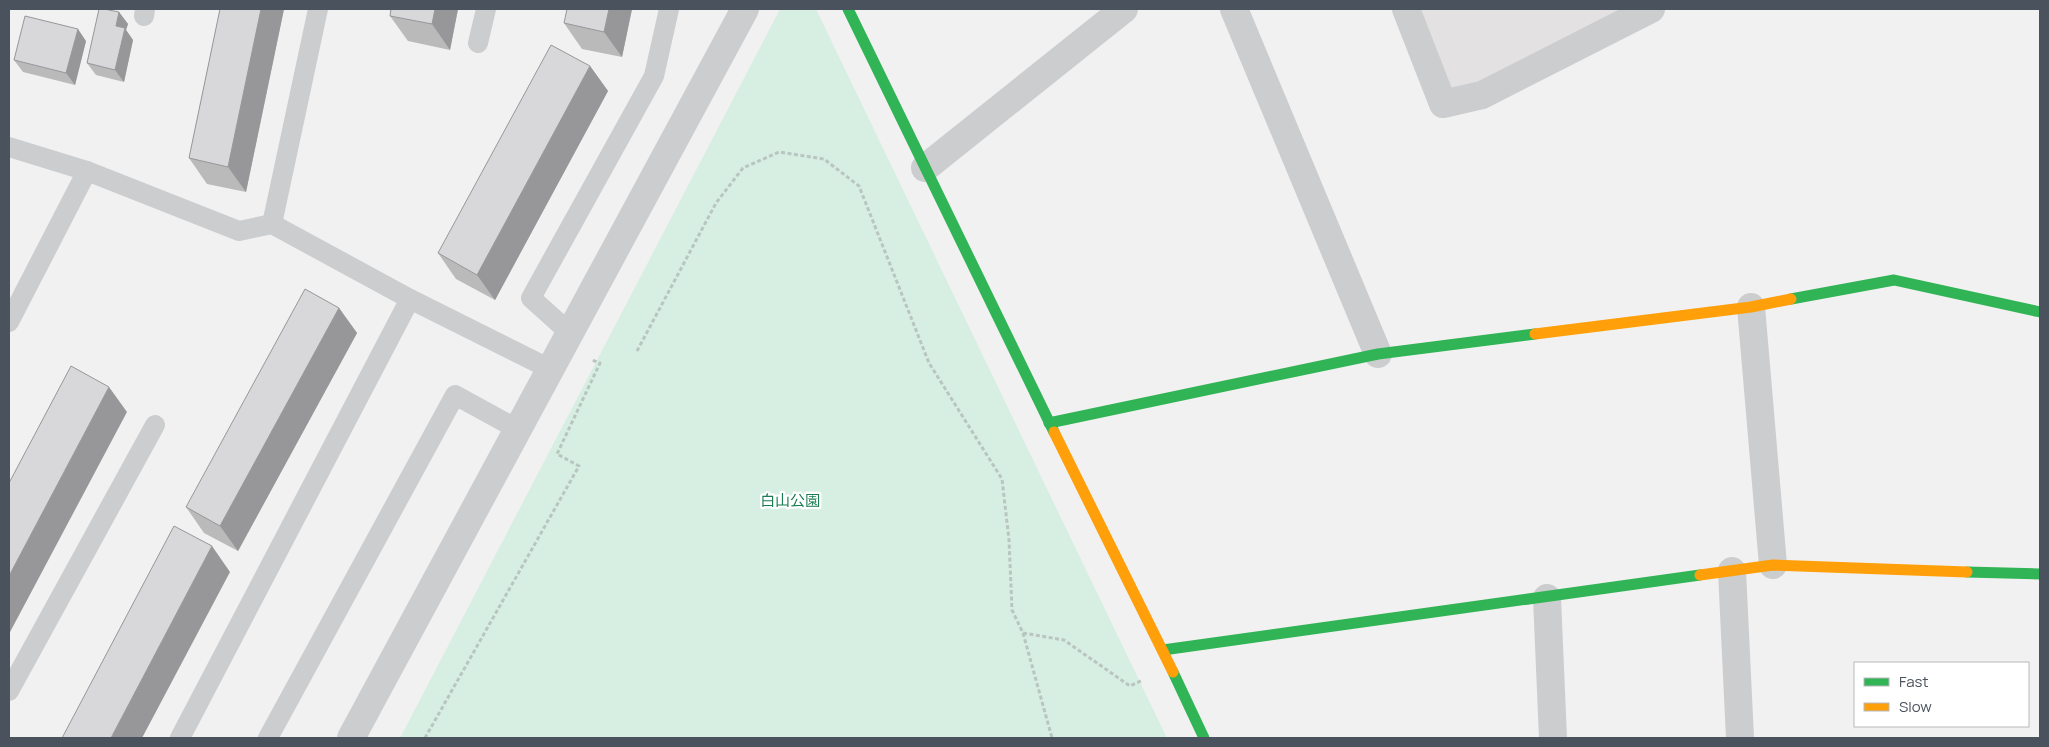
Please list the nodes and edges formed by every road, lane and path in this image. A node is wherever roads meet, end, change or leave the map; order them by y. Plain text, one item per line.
1 (318, 9) edge
2 (486, 9) edge
3 (669, 9) edge
4 (746, 9) edge
5 (848, 9) edge
6 (1124, 9) edge
7 (1234, 9) edge
8 (1406, 9) edge
9 (1651, 9) edge
10 (478, 43) dead end
11 (9, 147) edge
12 (924, 168) junction
13 (87, 171) junction
14 (272, 224) junction
15 (410, 299) junction
16 (1751, 307) junction
17 (2040, 312) edge
18 (9, 322) edge
19 (562, 351) junction
20 (637, 351) dead end
21 (1378, 354) junction
22 (1049, 422) junction
23 (155, 425) dead end
24 (519, 430) junction
25 (1773, 565) junction
26 (1732, 571) junction
27 (2040, 574) edge
28 (1547, 598) junction
29 (1022, 633) junction
30 (1163, 650) junction
31 (1170, 666) junction
32 (9, 691) edge
33 (180, 738) edge
34 (268, 738) edge
35 (351, 738) edge
36 (425, 738) edge
37 (1052, 738) edge
38 (1204, 738) edge
39 (1552, 738) edge
40 (1740, 738) edge

1 - 14 lane
2 - 10 lane
3 - 19 lane
4 - 19 street
5 - 12 street
6 - 12 street
7 - 21 street
8 - 9 street
11 - 13 lane
12 - 22 street
13 - 14 lane
13 - 18 lane
14 - 15 lane
15 - 19 lane
15 - 33 lane
16 - 17 street
16 - 21 street
16 - 25 street
19 - 24 street
19 - 36 path
20 - 29 path
21 - 22 street
22 - 30 street
23 - 32 lane
24 - 34 lane
24 - 35 street
25 - 26 street
25 - 27 street
26 - 28 street
26 - 40 street
28 - 30 street
28 - 39 street
29 - 31 path
29 - 37 path
30 - 31 street
31 - 38 street

